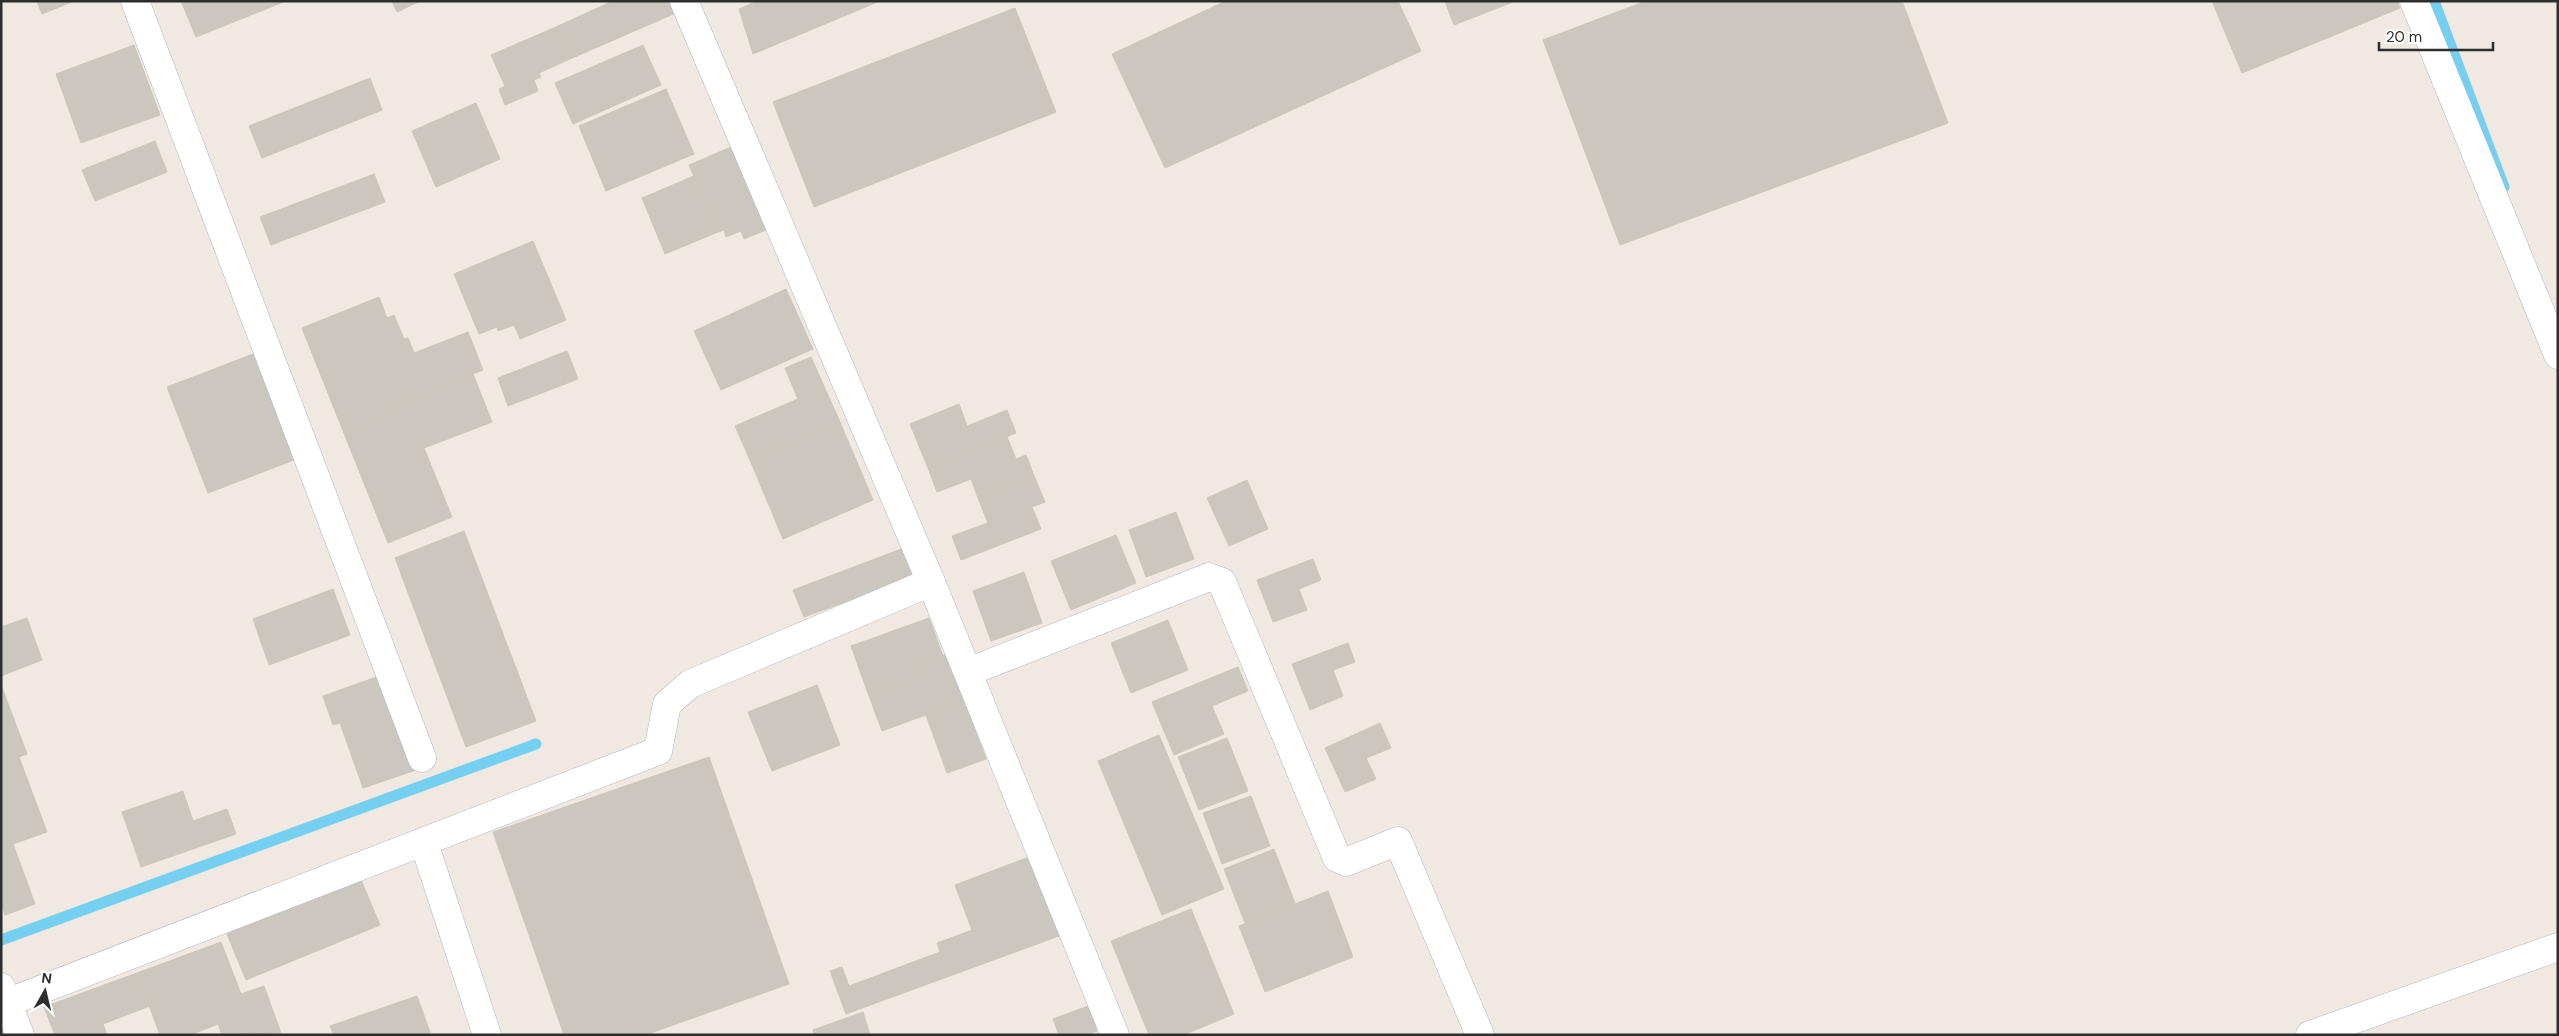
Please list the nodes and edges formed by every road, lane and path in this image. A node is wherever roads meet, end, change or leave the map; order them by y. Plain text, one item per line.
1 (135, 1) edge
2 (684, 1) edge
3 (2414, 1) edge
4 (2558, 354) edge
5 (931, 582) junction
6 (968, 672) junction
7 (422, 758) dead end
8 (424, 843) junction
9 (2558, 947) edge
10 (3, 998) edge
11 (20, 1035) edge
12 (487, 1035) edge
13 (1115, 1035) edge
14 (1480, 1035) edge
15 (2310, 1035) edge

1 - 7 street
2 - 5 street
3 - 4 street
5 - 6 street
5 - 8 street
6 - 13 street
6 - 14 street
8 - 10 street
8 - 12 street
9 - 15 street
10 - 11 street

